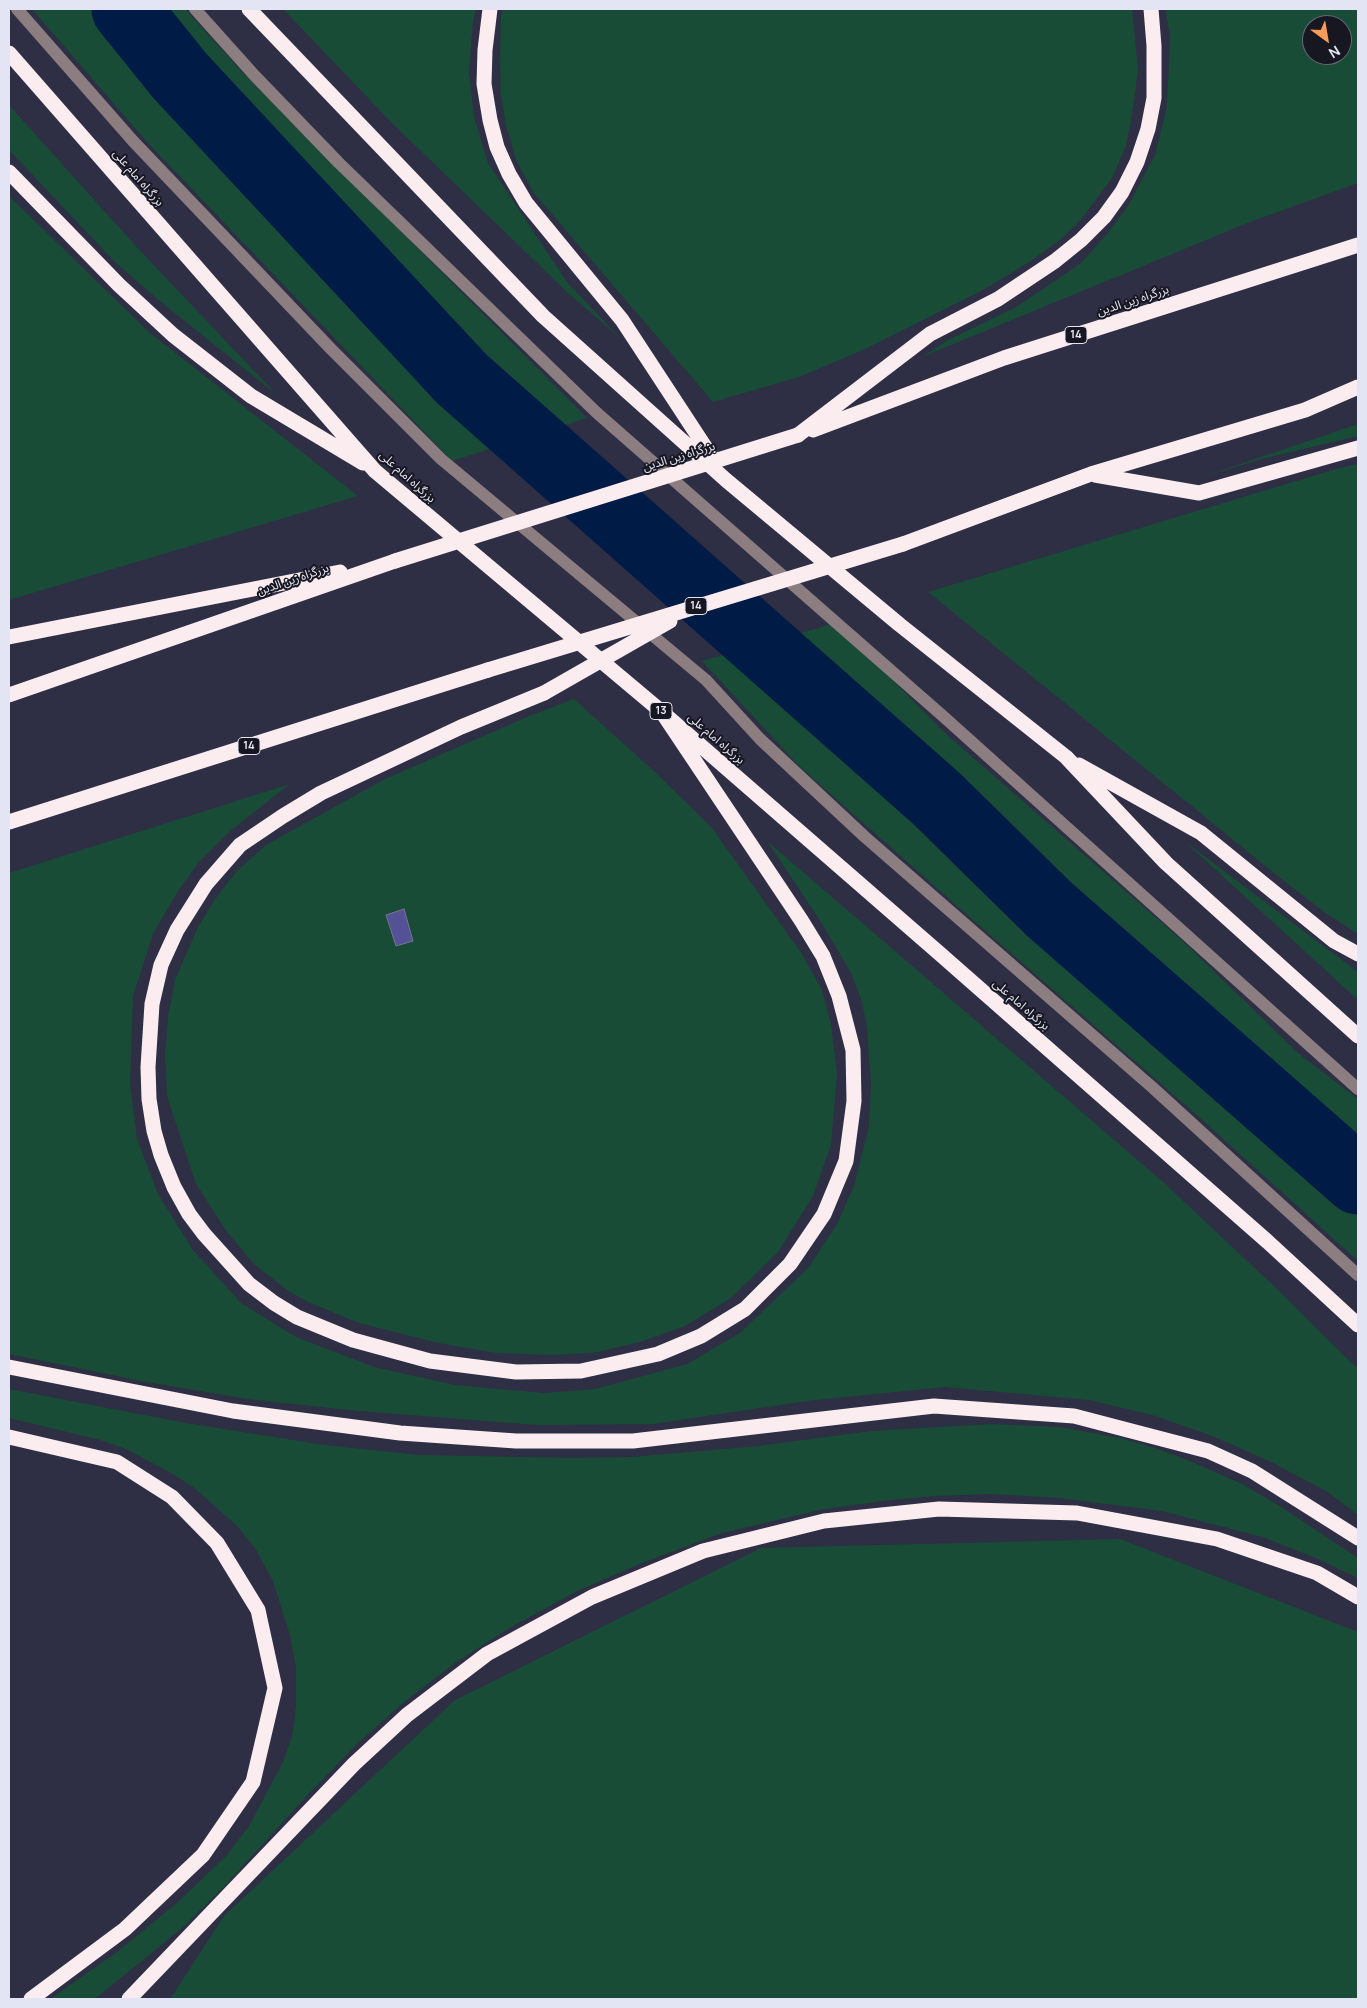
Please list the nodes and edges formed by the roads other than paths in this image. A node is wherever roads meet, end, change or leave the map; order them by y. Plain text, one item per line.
1 (17, 9) edge
2 (195, 9) edge
3 (249, 9) edge
4 (490, 9) edge
5 (1151, 9) edge
6 (9, 53) edge
7 (9, 172) edge
8 (1358, 245) edge
9 (1358, 387) edge
10 (798, 435) junction
11 (1358, 448) edge
12 (375, 471) junction
13 (1091, 474) junction
14 (726, 480) junction
15 (396, 561) junction
16 (695, 606) junction
17 (9, 637) edge
18 (9, 695) edge
19 (662, 712) junction
20 (1066, 757) junction
21 (9, 822) edge
22 (1358, 954) edge
23 (1358, 1036) edge
24 (1358, 1089) edge
25 (1358, 1275) edge
26 (1358, 1325) edge
27 (9, 1367) edge
28 (9, 1437) edge
29 (1358, 1538) edge
30 (1358, 1597) edge
31 (31, 1999) edge
32 (129, 1999) edge

1 - 25 lane
2 - 24 lane
3 - 14 highway
4 - 14 highway
5 - 10 highway
6 - 12 highway, بزرگراه امام علی / 13
7 - 12 highway
8 - 10 highway, بزرگراه زین الدین / 14
9 - 13 highway, 14
10 - 15 highway, بزرگراه زین الدین / 14, bridge
11 - 13 highway
12 - 19 highway, بزرگراه امام علی / 13
13 - 16 highway, 14, bridge
14 - 20 highway
15 - 17 highway
15 - 18 highway, بزرگراه زین الدین / 14
16 - 19 highway, bridge
16 - 21 highway, 14, bridge
19 - 26 highway, بزرگراه امام علی / 13
20 - 22 highway
20 - 23 highway
27 - 29 highway
28 - 31 highway
30 - 32 highway

